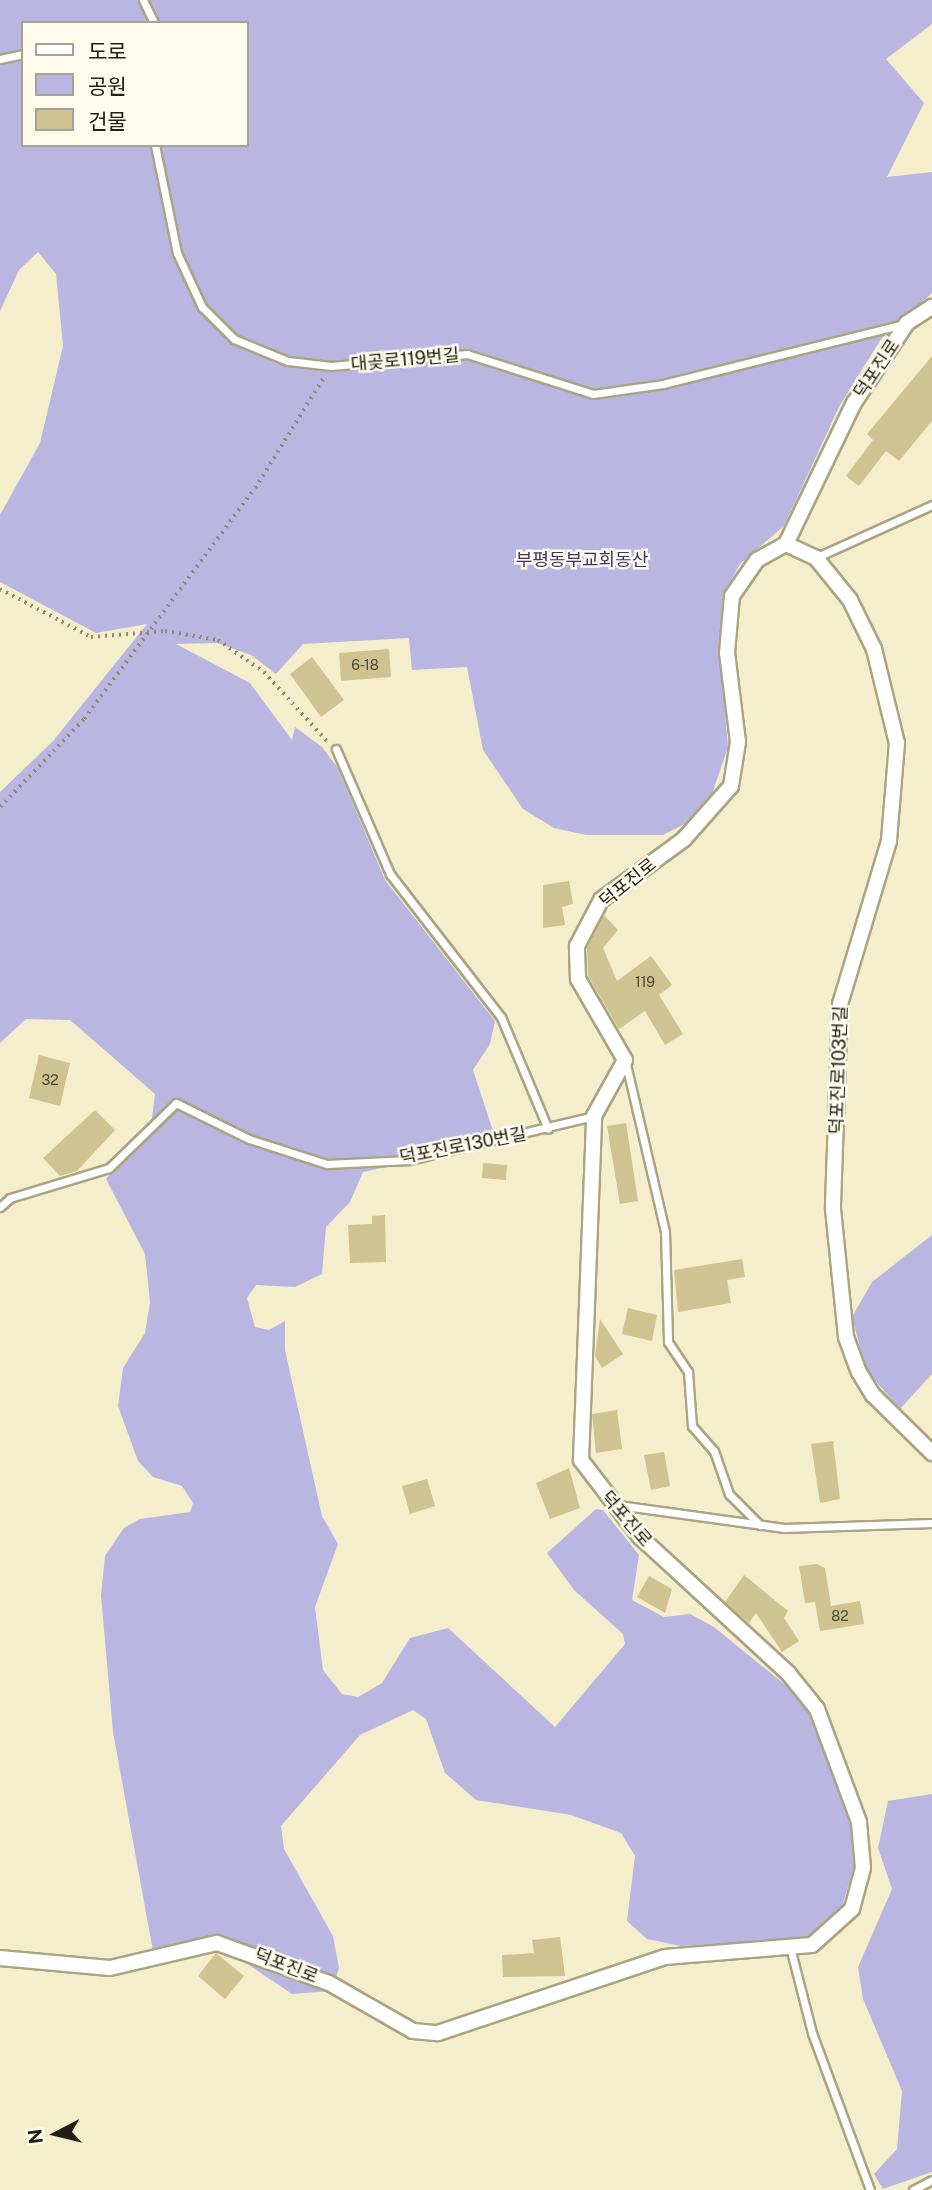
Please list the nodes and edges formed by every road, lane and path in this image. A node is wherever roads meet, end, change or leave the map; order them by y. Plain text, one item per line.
1 (144, 0) edge
2 (153, 21) edge
3 (21, 54) edge
4 (0, 59) edge
5 (155, 147) edge
6 (932, 307) edge
7 (907, 323) junction
8 (331, 366) junction
9 (932, 505) edge
10 (786, 544) junction
11 (816, 558) junction
12 (0, 589) edge
13 (147, 632) junction
14 (336, 749) joint
15 (0, 807) edge
16 (625, 1060) junction
17 (594, 1116) junction
18 (548, 1129) junction
19 (0, 1207) edge
20 (932, 1453) edge
21 (614, 1504) junction
22 (932, 1523) edge
23 (760, 1525) junction
24 (791, 1951) junction
25 (0, 1958) edge
26 (932, 2180) edge
27 (870, 2190) edge
28 (913, 2190) edge

1 - 2 lane
3 - 4 lane
5 - 8 lane, 대곶로119번길
6 - 7 street, 덕포진로
7 - 8 lane, 대곶로119번길
7 - 10 street, 덕포진로
8 - 13 path
9 - 11 lane
10 - 11 street, 덕포진로103번길
10 - 16 street, 덕포진로
11 - 20 street, 덕포진로103번길
12 - 13 path
13 - 14 path
13 - 15 path
14 - 18 lane
16 - 17 street, 덕포진로
16 - 23 lane
17 - 18 lane, 덕포진로130번길
17 - 21 street, 덕포진로
18 - 19 lane, 덕포진로130번길
21 - 23 lane
21 - 24 street, 덕포진로
22 - 23 lane
24 - 25 street, 덕포진로
24 - 27 lane
26 - 28 lane

